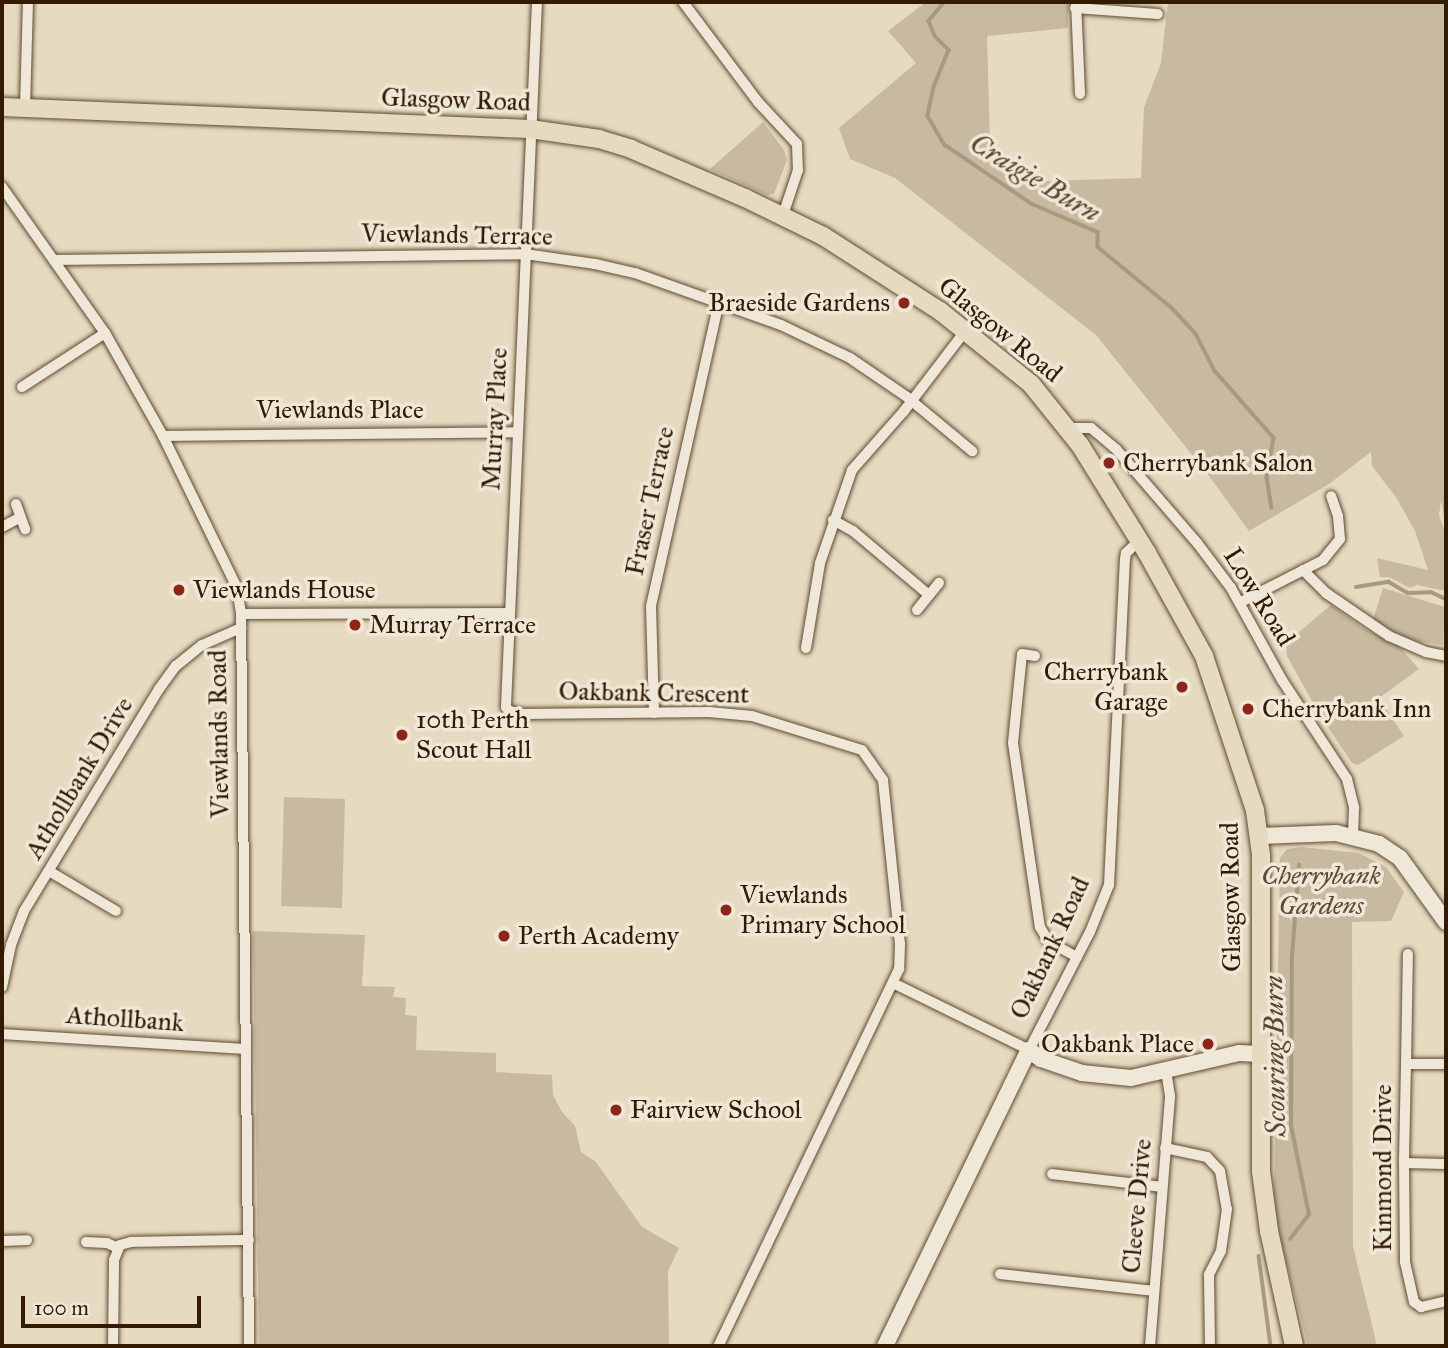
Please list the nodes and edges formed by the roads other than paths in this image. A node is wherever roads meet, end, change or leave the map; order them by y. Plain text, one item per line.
1 (28, 2) edge
2 (537, 2) edge
3 (687, 3) edge
4 (1076, 5) edge
5 (1158, 14) dead end
6 (1080, 94) dead end
7 (2, 107) edge
8 (24, 108) junction
9 (530, 129) junction
10 (2, 187) edge
11 (783, 215) junction
12 (525, 254) junction
13 (54, 260) junction
14 (719, 303) junction
15 (966, 330) junction
16 (105, 333) junction
17 (22, 387) dead end
18 (912, 401) junction
19 (1069, 428) junction
20 (517, 432) junction
21 (163, 436) junction
22 (972, 451) dead end
23 (1331, 496) dead end
24 (16, 503) dead end
25 (19, 518) junction
26 (833, 520) junction
27 (2, 527) edge
28 (25, 529) dead end
29 (1139, 541) junction
30 (1303, 570) junction
31 (939, 583) dead end
32 (929, 595) junction
33 (1241, 601) junction
34 (918, 610) dead end
35 (509, 613) junction
36 (241, 614) junction
37 (241, 628) junction
38 (806, 648) dead end
39 (1035, 656) dead end
40 (1446, 656) edge
41 (509, 711) joint
42 (654, 713) junction
43 (1353, 835) junction
44 (1260, 836) junction
45 (49, 871) junction
46 (116, 911) dead end
47 (1446, 922) edge
48 (1408, 954) dead end
49 (1077, 957) junction
50 (893, 983) junction
51 (2, 988) edge
52 (2, 1034) edge
53 (245, 1049) junction
54 (1029, 1050) junction
55 (1260, 1054) junction
56 (1406, 1064) junction
57 (1446, 1064) edge
58 (1166, 1070) junction
59 (1165, 1148) junction
60 (1404, 1163) junction
61 (1446, 1164) edge
62 (1052, 1174) dead end
63 (1162, 1187) junction
64 (27, 1240) dead end
65 (248, 1240) junction
66 (2, 1241) edge
67 (86, 1242) dead end
68 (117, 1248) junction
69 (1000, 1274) dead end
70 (1154, 1291) junction
71 (1446, 1301) edge
72 (113, 1346) edge
73 (249, 1346) edge
74 (718, 1346) edge
75 (885, 1346) edge
76 (1150, 1346) edge
77 (1210, 1346) edge
78 (1294, 1346) edge

1 - 8 street
2 - 9 street, Murray Place
3 - 11 street
4 - 5 street
4 - 6 street
7 - 8 main road, Glasgow Road
8 - 9 main road, Glasgow Road
9 - 11 main road, Glasgow Road
9 - 12 street, Murray Place
10 - 13 street, Viewlands Road
11 - 15 main road, Glasgow Road
12 - 13 street, Viewlands Terrace
12 - 14 street, Viewlands Terrace
12 - 20 street, Murray Place
13 - 16 street, Viewlands Road
14 - 18 street, Viewlands Terrace
14 - 42 street, Fraser Terrace
15 - 18 street
15 - 19 main road, Glasgow Road
16 - 17 street
16 - 21 street, Viewlands Road
18 - 22 street, Viewlands Terrace
18 - 26 street
19 - 29 main road, Glasgow Road
19 - 33 street, Low Road
20 - 21 street, Viewlands Place
20 - 35 street, Murray Place
21 - 36 street, Viewlands Road
23 - 30 street
24 - 25 street
25 - 27 street
25 - 28 street
26 - 32 street
26 - 38 street
29 - 44 main road, Glasgow Road
29 - 49 street, Oakbank Road
30 - 33 street
30 - 40 street
31 - 32 street
32 - 34 street
33 - 43 street, Low Road
35 - 36 street
35 - 41 street, Murray Place
36 - 37 street, Viewlands Road
37 - 45 street, Athollbank Drive
37 - 53 street, Viewlands Road
39 - 49 street
41 - 42 street, Oakbank Crescent
42 - 50 street, Oakbank Crescent
43 - 44 street
43 - 47 street
44 - 55 main road, Glasgow Road
45 - 46 street
45 - 51 street, Athollbank Drive
48 - 56 street
49 - 54 street, Oakbank Road
50 - 54 street
50 - 74 street, Oakbank Crescent
52 - 53 street, Athollbank
53 - 65 street, Viewlands Road
54 - 58 street
54 - 75 street, Oakbank Road
55 - 58 street
55 - 78 main road, Glasgow Road
56 - 57 street, Kinmond Drive
56 - 60 street, Kinmond Drive
58 - 59 street, Cleeve Drive
59 - 63 street, Cleeve Drive
59 - 77 street
60 - 61 street
60 - 71 street, Kinmond Drive
62 - 63 street
63 - 70 street, Cleeve Drive
64 - 66 street
65 - 68 street
65 - 73 street, Viewlands Road
67 - 68 street
68 - 72 street
69 - 70 street
70 - 76 street, Cleeve Drive

